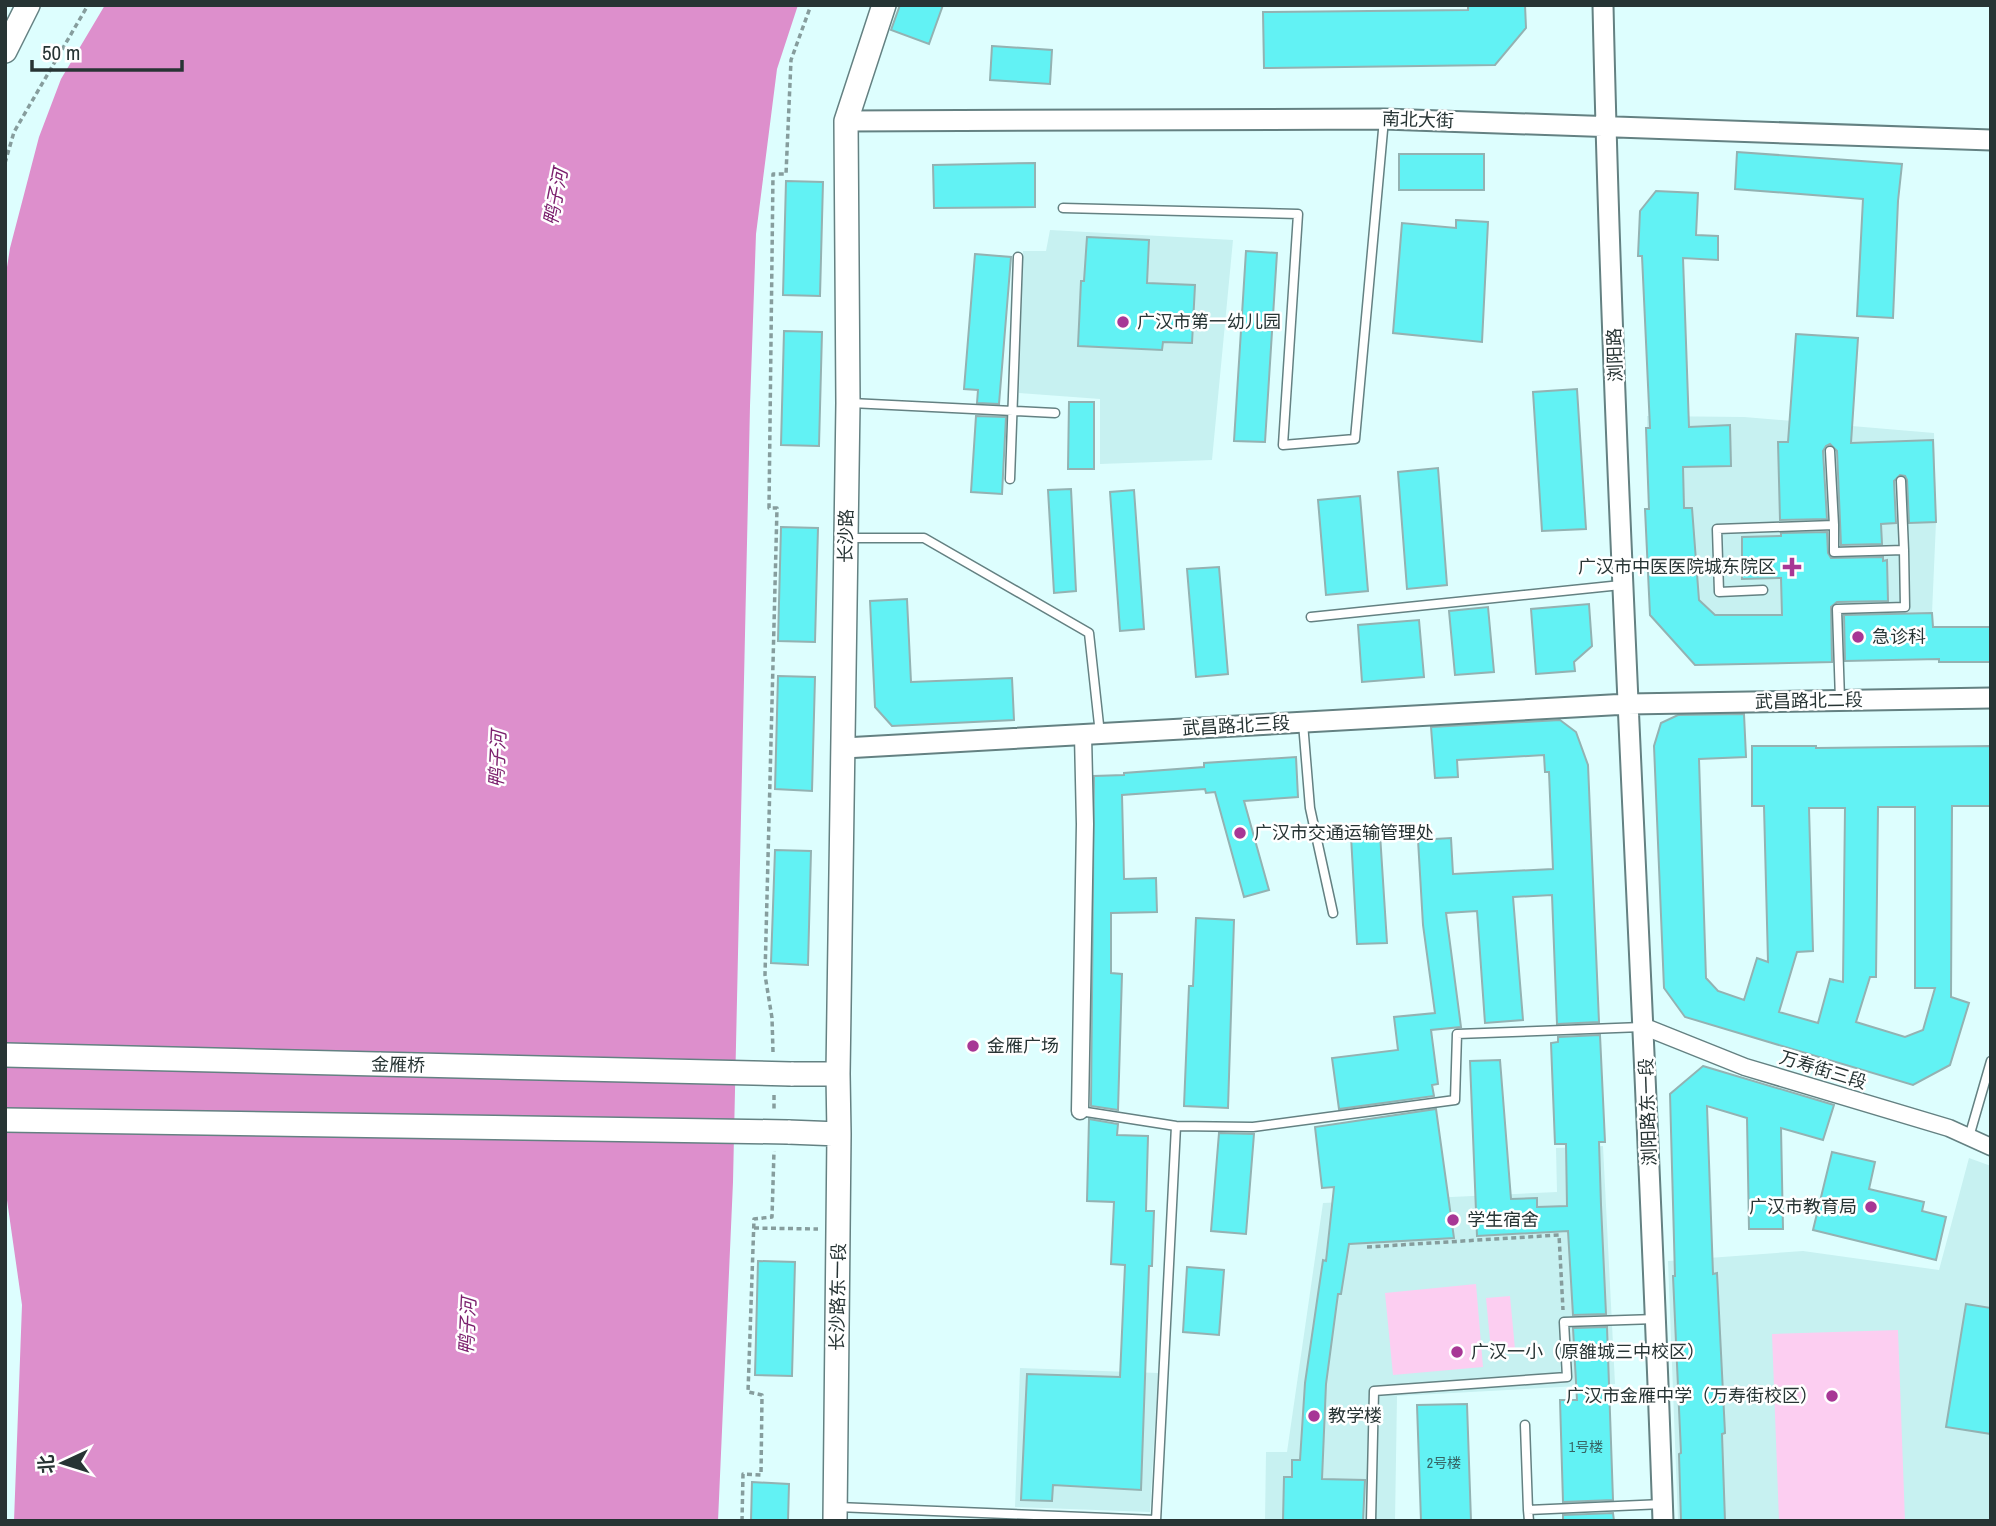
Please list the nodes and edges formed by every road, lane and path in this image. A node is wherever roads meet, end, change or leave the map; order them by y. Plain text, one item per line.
1 (28, 5) edge
2 (88, 5) edge
3 (811, 5) edge
4 (884, 5) edge
5 (1603, 5) edge
6 (5, 51) edge
7 (1384, 119) junction
8 (846, 121) junction
9 (1606, 127) junction
10 (1991, 140) edge
11 (5, 163) edge
12 (1063, 208) dead end
13 (1018, 257) dead end
14 (848, 403) junction
15 (1013, 411) junction
16 (1055, 413) dead end
17 (1830, 452) dead end
18 (1010, 479) dead end
19 (1901, 481) dead end
20 (1833, 525) junction
21 (846, 538) junction
22 (1904, 550) junction
23 (1624, 585) junction
24 (1763, 590) dead end
25 (1311, 617) dead end
26 (1991, 698) edge
27 (1840, 700) junction
28 (1628, 704) junction
29 (1303, 723) junction
30 (1092, 734) junction
31 (844, 748) junction
32 (1333, 913) dead end
33 (1645, 1027) junction
34 (5, 1055) edge
35 (773, 1059) dead end
36 (1991, 1061) edge
37 (838, 1074) junction
38 (782, 1081) junction
39 (1080, 1111) joint
40 (5, 1120) edge
41 (1175, 1126) junction
42 (779, 1130) junction
43 (839, 1134) junction
44 (1969, 1137) junction
45 (1991, 1147) edge
46 (754, 1228) junction
47 (838, 1229) junction
48 (1367, 1247) dead end
49 (1656, 1319) junction
50 (1564, 1322) junction
51 (1525, 1425) dead end
52 (1528, 1510) junction
53 (1663, 1512) edge
54 (835, 1514) edge
55 (741, 1521) edge
56 (1156, 1521) edge
57 (1371, 1521) edge
58 (1529, 1521) edge

1 - 6 main road
2 - 11 path
3 - 35 path
4 - 8 main road, 长沙路
5 - 9 street, 浏阳路
7 - 8 street, 南北大街
7 - 9 street, 南北大街
7 - 12 lane
8 - 14 main road, 长沙路
9 - 10 street, 南北大街
9 - 23 street, 浏阳路
13 - 15 lane
14 - 15 lane
14 - 21 main road, 长沙路
15 - 16 lane
15 - 18 lane
17 - 20 lane
19 - 22 lane
20 - 22 lane
20 - 24 lane
21 - 30 lane
21 - 31 main road, 长沙路
22 - 27 lane
23 - 25 lane
23 - 28 street, 浏阳路
26 - 27 street, 武昌路北二段
27 - 28 street, 武昌路北二段
28 - 29 street, 武昌路北三段
28 - 33 street, 浏阳路东一段
29 - 30 street, 武昌路北三段
29 - 32 lane
30 - 31 street, 武昌路北三段
30 - 39 street
31 - 37 main road, 长沙路
33 - 41 lane
33 - 44 street, 万寿街三段
33 - 49 street, 浏阳路东一段
34 - 38 main road, 金雁桥, bridge
36 - 44 lane
37 - 38 main road, 金雁桥
37 - 43 main road, 长沙路东一段
38 - 42 path
39 - 41 lane
40 - 42 main road, bridge
41 - 56 lane
42 - 43 main road
42 - 46 path
43 - 47 main road, 长沙路东一段
44 - 45 street, 万寿街三段
46 - 47 path
46 - 55 path
47 - 54 main road, 长沙路东一段
48 - 50 path
49 - 50 lane
49 - 53 street, 浏阳路东一段
50 - 57 lane
51 - 52 lane
52 - 53 lane
52 - 58 lane
54 - 56 lane

